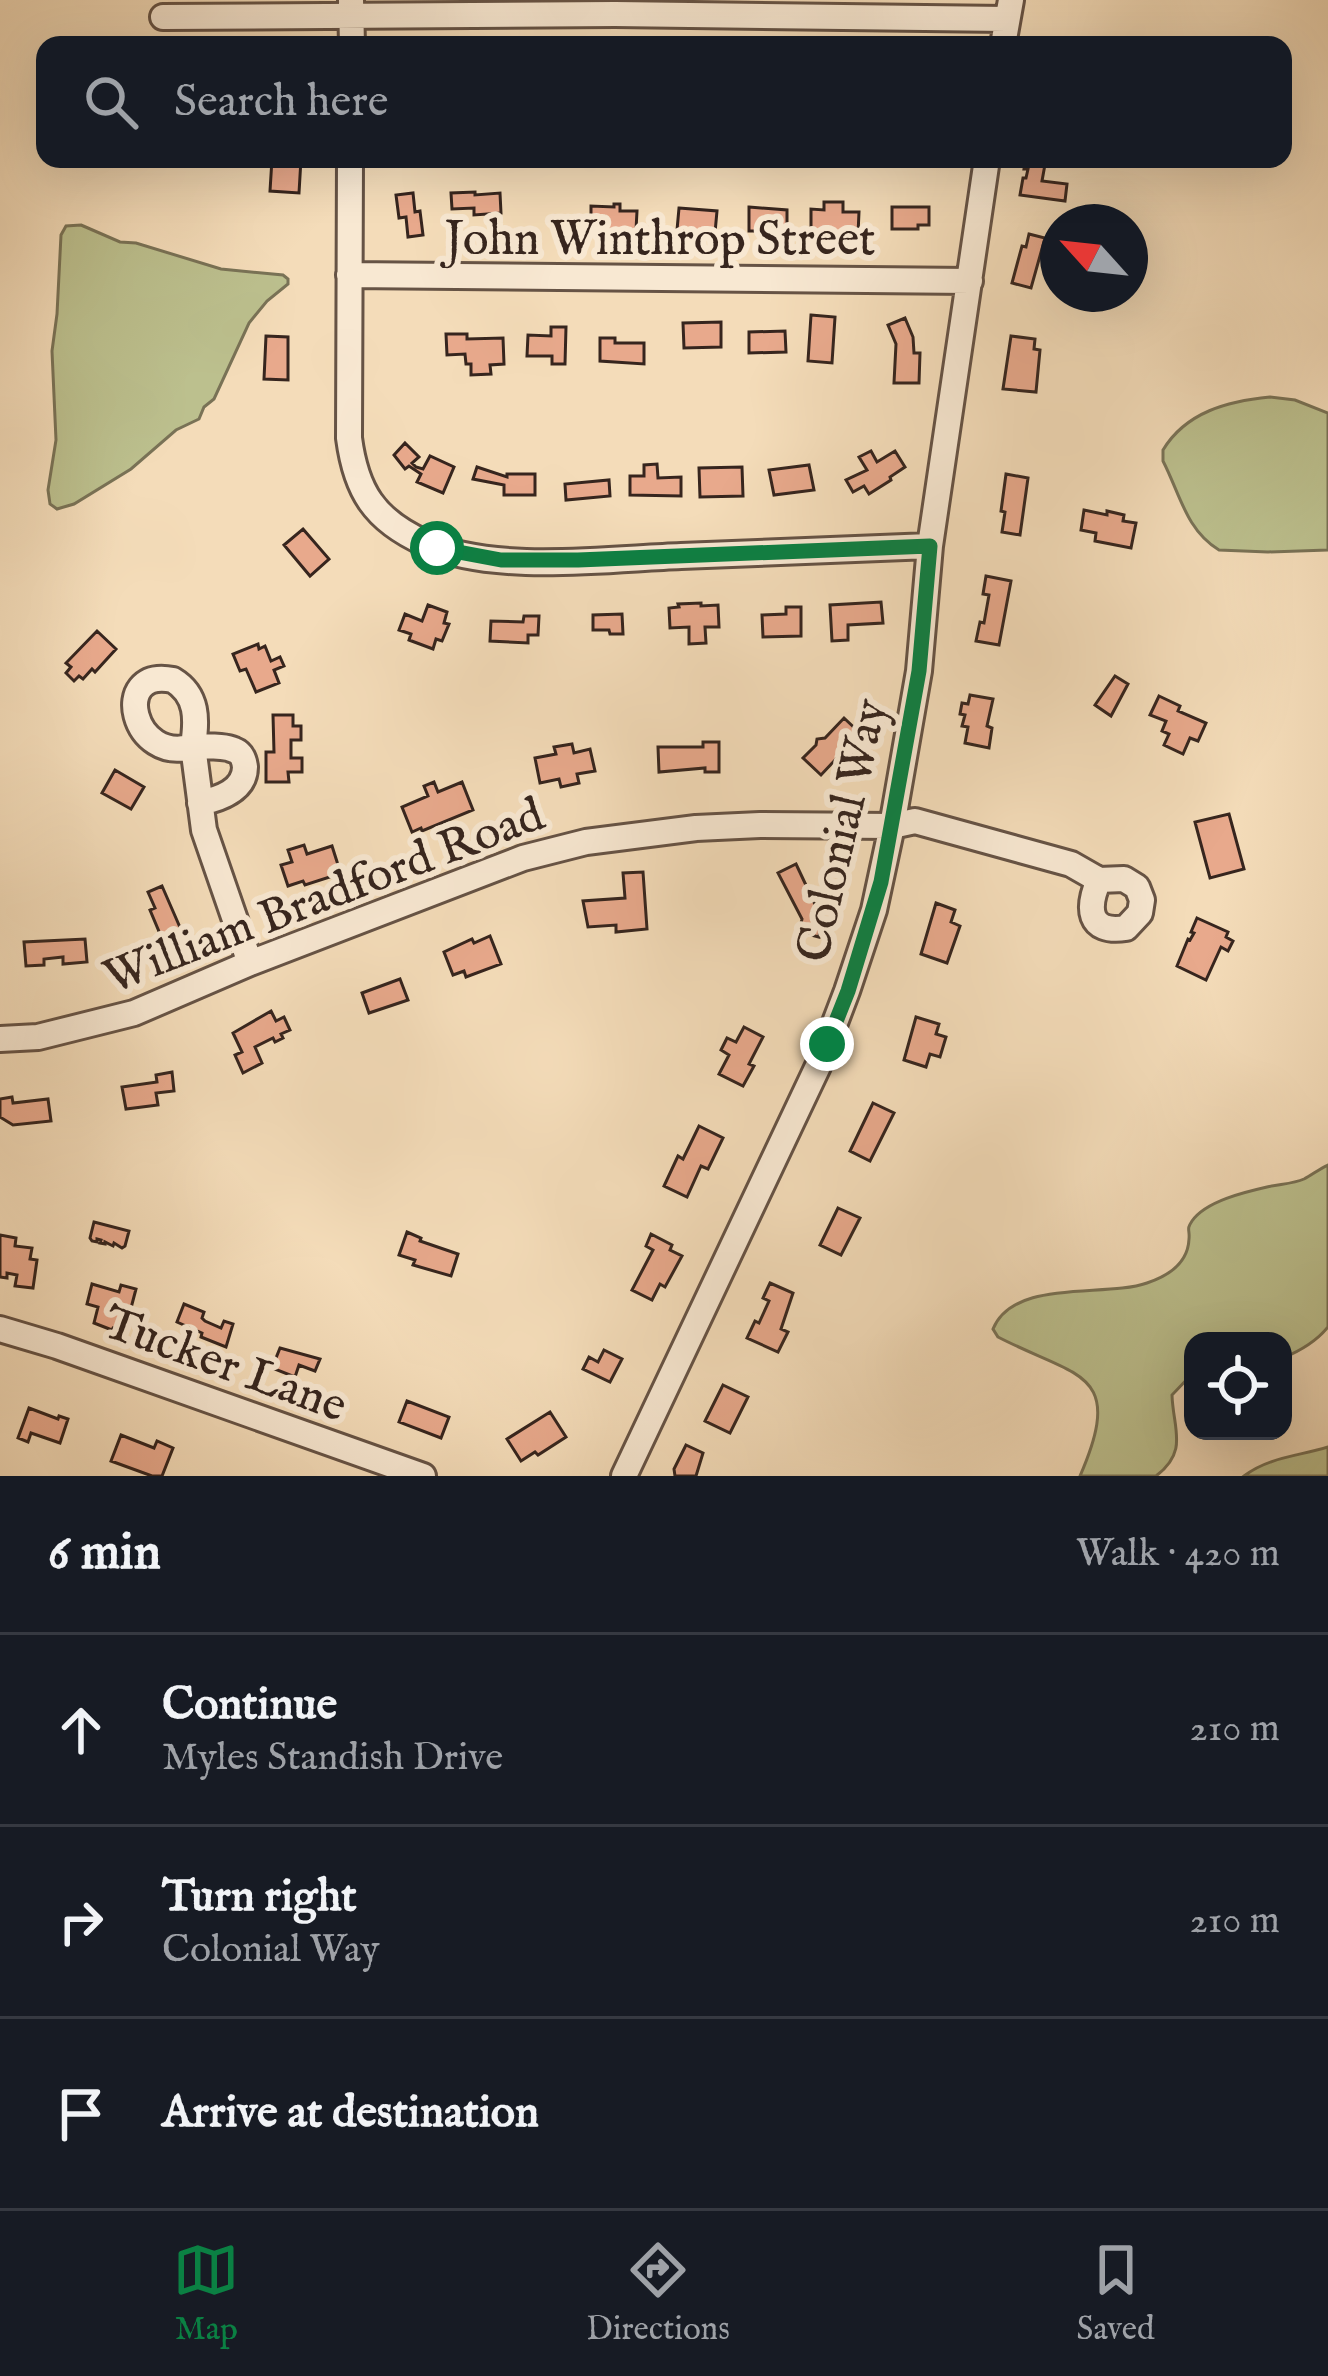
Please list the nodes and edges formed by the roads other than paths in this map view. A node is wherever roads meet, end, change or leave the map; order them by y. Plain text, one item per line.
1 (352, 8) edge
2 (1008, 9) edge
3 (163, 17) dead end
4 (350, 168) edge
5 (986, 168) edge
6 (350, 275) junction
7 (970, 281) junction
8 (930, 546) junction
9 (200, 803) junction
10 (892, 826) junction
11 (1100, 880) dead end
12 (250, 963) junction
13 (0, 1039) edge
14 (0, 1329) edge
15 (423, 1476) edge
16 (624, 1476) edge

1 - 2 street
1 - 3 street
4 - 6 street
5 - 7 street, Colonial Way
6 - 7 street, John Winthrop Street
6 - 8 street
7 - 8 street, Colonial Way
8 - 10 street, Colonial Way
9 - 9 street
9 - 12 street
10 - 11 street, William Bradford Road
10 - 12 street, William Bradford Road
10 - 16 street, Colonial Way
12 - 13 street, William Bradford Road
14 - 15 street, Tucker Lane

